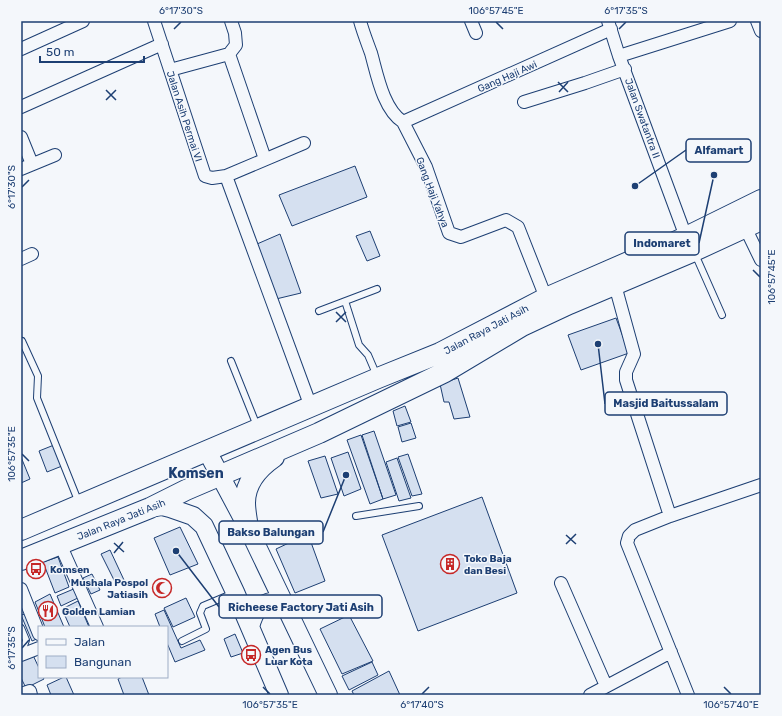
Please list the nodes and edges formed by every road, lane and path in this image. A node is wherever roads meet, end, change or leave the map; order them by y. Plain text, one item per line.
1 (82, 21) edge
2 (154, 21) edge
3 (232, 21) edge
4 (360, 21) edge
5 (471, 21) edge
6 (730, 21) edge
7 (757, 21) edge
8 (609, 25) edge
9 (761, 31) edge
10 (476, 33) dead end
11 (162, 44) junction
12 (21, 48) edge
13 (230, 54) junction
14 (619, 56) junction
15 (624, 68) junction
16 (170, 70) junction
17 (524, 102) dead end
18 (21, 107) edge
19 (403, 122) junction
20 (21, 137) edge
21 (304, 143) dead end
22 (55, 155) dead end
23 (265, 159) junction
24 (27, 166) edge
25 (226, 176) junction
26 (761, 200) edge
27 (753, 224) edge
28 (690, 244) junction
29 (32, 254) dead end
30 (21, 259) edge
31 (761, 260) edge
32 (615, 285) junction
33 (377, 289) dead end
34 (546, 298) junction
35 (344, 301) junction
36 (319, 311) dead end
37 (722, 315) dead end
38 (22, 341) dead end
39 (231, 361) dead end
40 (378, 378) junction
41 (311, 407) junction
42 (259, 429) junction
43 (292, 445) junction
44 (207, 451) junction
45 (166, 468) junction
46 (220, 476) junction
47 (761, 485) edge
48 (180, 493) junction
49 (80, 505) junction
50 (419, 506) dead end
51 (150, 508) junction
52 (356, 516) dead end
53 (670, 516) junction
54 (248, 528) junction
55 (21, 530) edge
56 (60, 544) junction
57 (21, 560) edge
58 (561, 583) dead end
59 (21, 590) edge
60 (235, 592) junction
61 (282, 600) junction
62 (97, 626) edge
63 (250, 627) junction
64 (21, 628) edge
65 (38, 632) edge
66 (182, 641) dead end
67 (21, 647) edge
68 (38, 648) edge
69 (671, 652) junction
70 (21, 655) edge
71 (607, 688) junction
72 (21, 694) edge
73 (31, 695) edge
74 (279, 695) edge
75 (328, 695) edge
76 (590, 695) edge
77 (688, 695) edge

1 - 12 street
2 - 11 street, Jalan Asih Permai VI
3 - 13 street
4 - 19 street, Gang Haji Yahya
5 - 10 street
6 - 14 street
7 - 9 street
8 - 14 street, Jalan Swatantra II
8 - 19 street, Gang Haji Awi
11 - 16 street, Jalan Asih Permai VI
11 - 18 street
13 - 16 street
13 - 23 street
14 - 15 street, Jalan Swatantra II
15 - 17 street
15 - 28 street, Jalan Swatantra II
16 - 25 street, Jalan Asih Permai VI
19 - 34 street, Gang Haji Yahya
20 - 24 street
21 - 23 street
22 - 24 street
23 - 25 street
25 - 41 street
26 - 28 main road, Jalan Raya Jati Asih
27 - 28 main road, Jalan Raya Jati Asih
27 - 31 street
28 - 32 main road, Jalan Raya Jati Asih
28 - 34 main road, Jalan Raya Jati Asih
28 - 37 lane
29 - 30 street
32 - 43 main road, Jalan Raya Jati Asih
32 - 53 street
33 - 35 lane
34 - 40 main road, Jalan Raya Jati Asih
35 - 36 lane
35 - 40 lane
38 - 49 lane
39 - 42 lane
40 - 41 main road, Jalan Raya Jati Asih
41 - 42 main road, Jalan Raya Jati Asih
42 - 44 main road, Jalan Raya Jati Asih
43 - 46 main road, Jalan Raya Jati Asih
43 - 54 main road
44 - 45 main road, Jalan Raya Jati Asih
44 - 46 main road
45 - 48 main road
45 - 49 main road, Jalan Raya Jati Asih
46 - 48 main road, Jalan Raya Jati Asih
46 - 54 main road
47 - 53 street
48 - 51 main road, Jalan Raya Jati Asih
49 - 55 main road, Jalan Raya Jati Asih
50 - 52 lane
51 - 56 main road, Jalan Raya Jati Asih
51 - 60 main road
53 - 69 street
54 - 61 main road
56 - 57 main road, Jalan Raya Jati Asih
56 - 62 street
58 - 71 street
59 - 65 street
60 - 63 main road
60 - 66 lane
61 - 63 main road
61 - 75 main road
63 - 74 main road
64 - 67 lane
68 - 70 street
69 - 71 street
69 - 77 street
71 - 76 street
72 - 73 street

